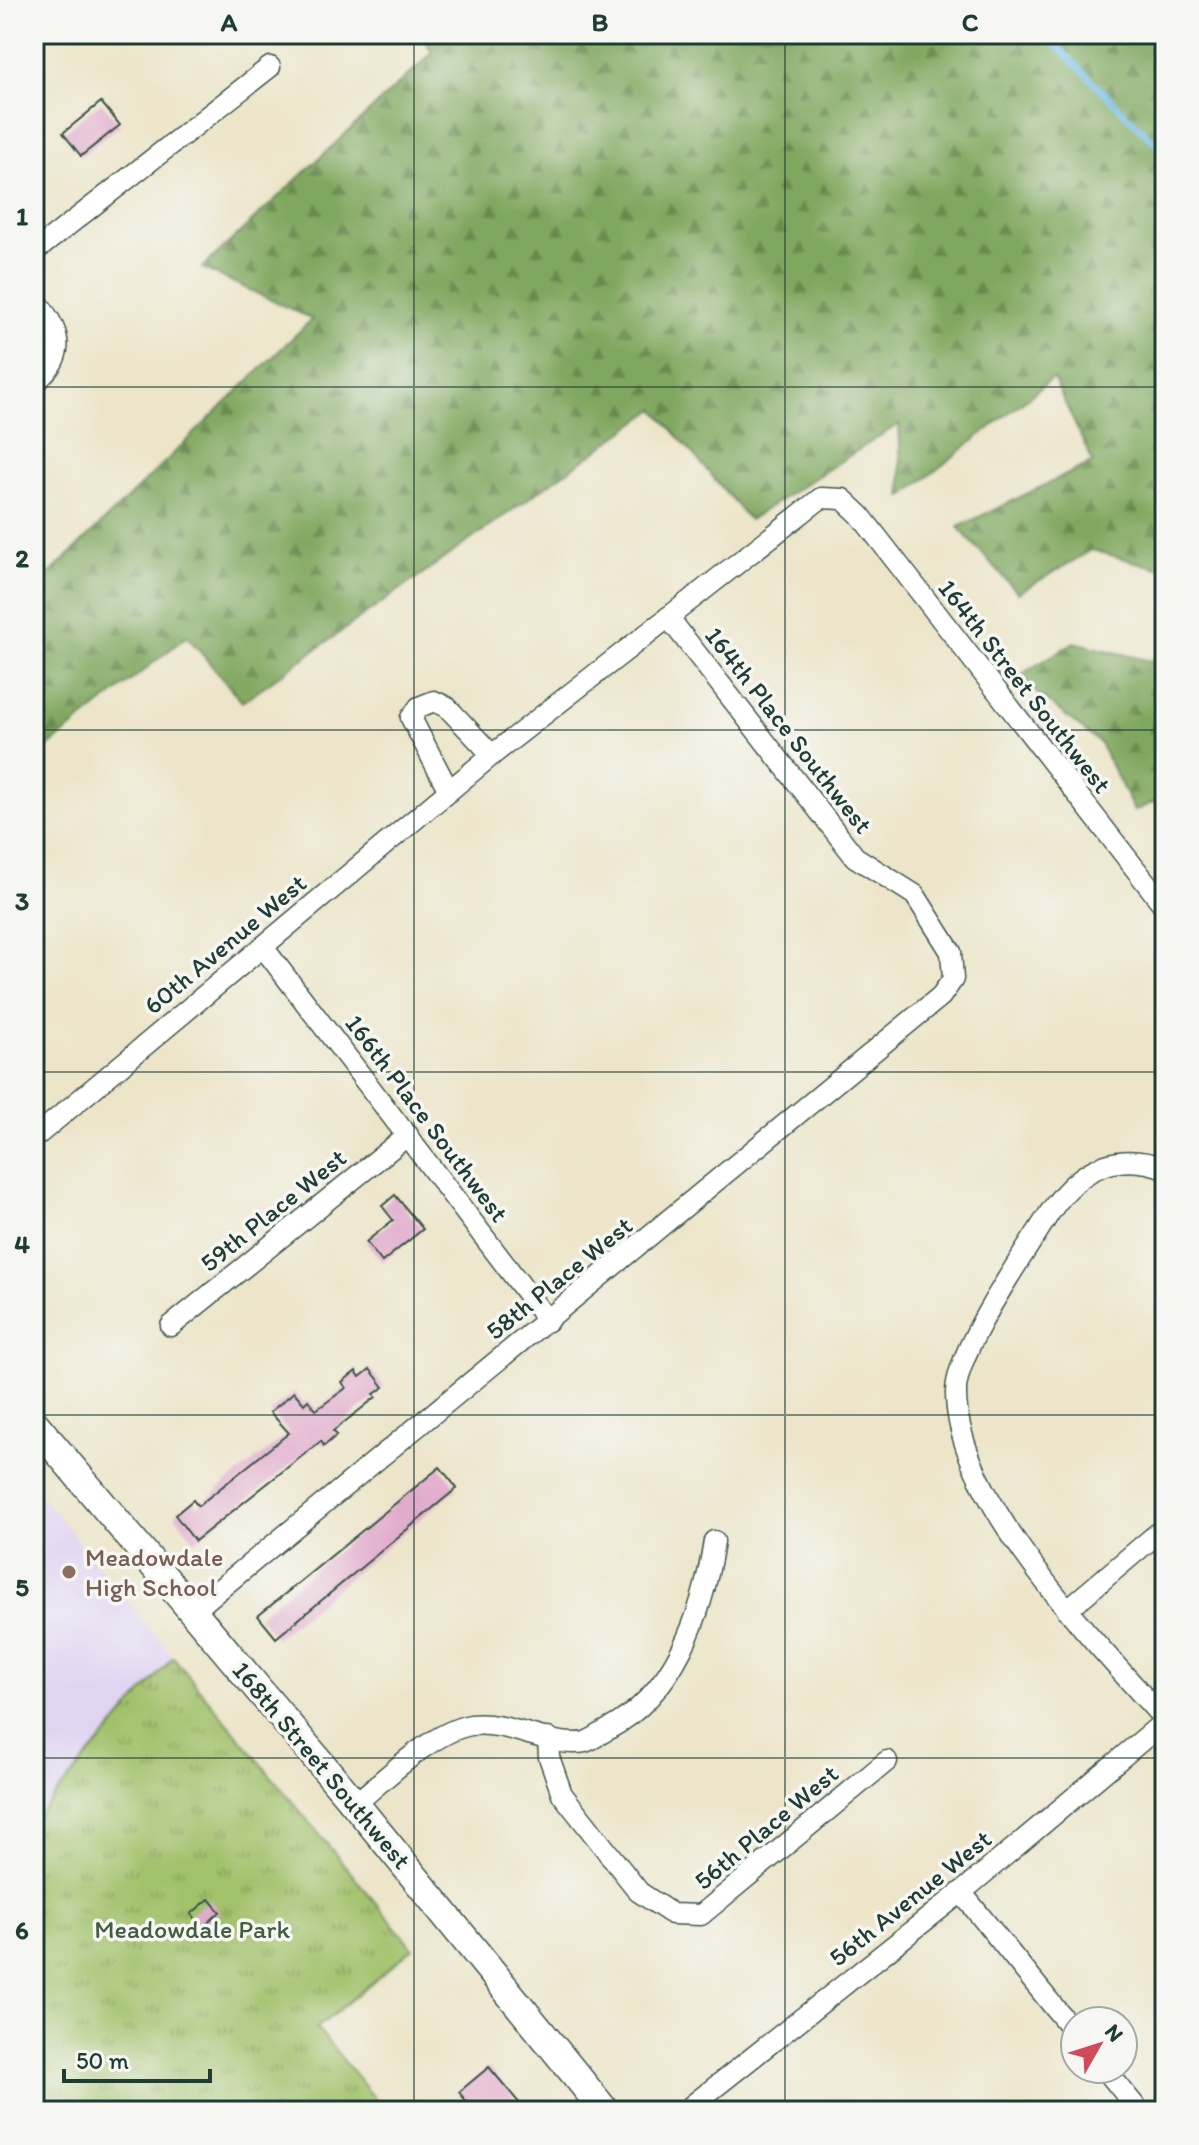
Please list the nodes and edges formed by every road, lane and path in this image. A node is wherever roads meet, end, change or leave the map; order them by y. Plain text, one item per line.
1 (270, 67) dead end
2 (34, 252) edge
3 (34, 298) edge
4 (34, 383) edge
5 (843, 499) joint
6 (668, 617) junction
7 (492, 755) junction
8 (449, 791) junction
9 (1165, 907) edge
10 (263, 947) junction
11 (953, 979) joint
12 (408, 1135) junction
13 (34, 1138) edge
14 (1165, 1168) edge
15 (548, 1321) junction
16 (171, 1326) dead end
17 (34, 1423) edge
18 (1165, 1527) edge
19 (714, 1541) dead end
20 (1067, 1610) junction
21 (193, 1611) junction
22 (1165, 1720) edge
23 (548, 1738) junction
24 (887, 1761) dead end
25 (355, 1804) junction
26 (961, 1892) junction
27 (1059, 2013) edge
28 (1118, 2085) edge
29 (605, 2111) edge
30 (685, 2111) edge
31 (1139, 2111) edge

1 - 2 street
3 - 4 street
5 - 6 street, 60th Avenue West
5 - 9 street, 164th Street Southwest
6 - 7 street, 60th Avenue West
6 - 11 street, 164th Place Southwest
7 - 8 street, 60th Avenue West
7 - 8 street
8 - 10 street, 60th Avenue West
10 - 12 street, 166th Place Southwest
10 - 13 street, 60th Avenue West
11 - 15 street, 58th Place West
12 - 15 street, 166th Place Southwest
12 - 16 street, 59th Place West
14 - 20 street
15 - 21 street, 58th Place West
17 - 21 main road, 168th Street Southwest
18 - 20 street
19 - 23 street
20 - 22 street
21 - 25 main road, 168th Street Southwest
22 - 26 street, 56th Avenue West
23 - 24 street, 56th Place West
23 - 25 street
25 - 29 main road, 168th Street Southwest
26 - 27 street
26 - 30 street, 56th Avenue West
28 - 31 street

